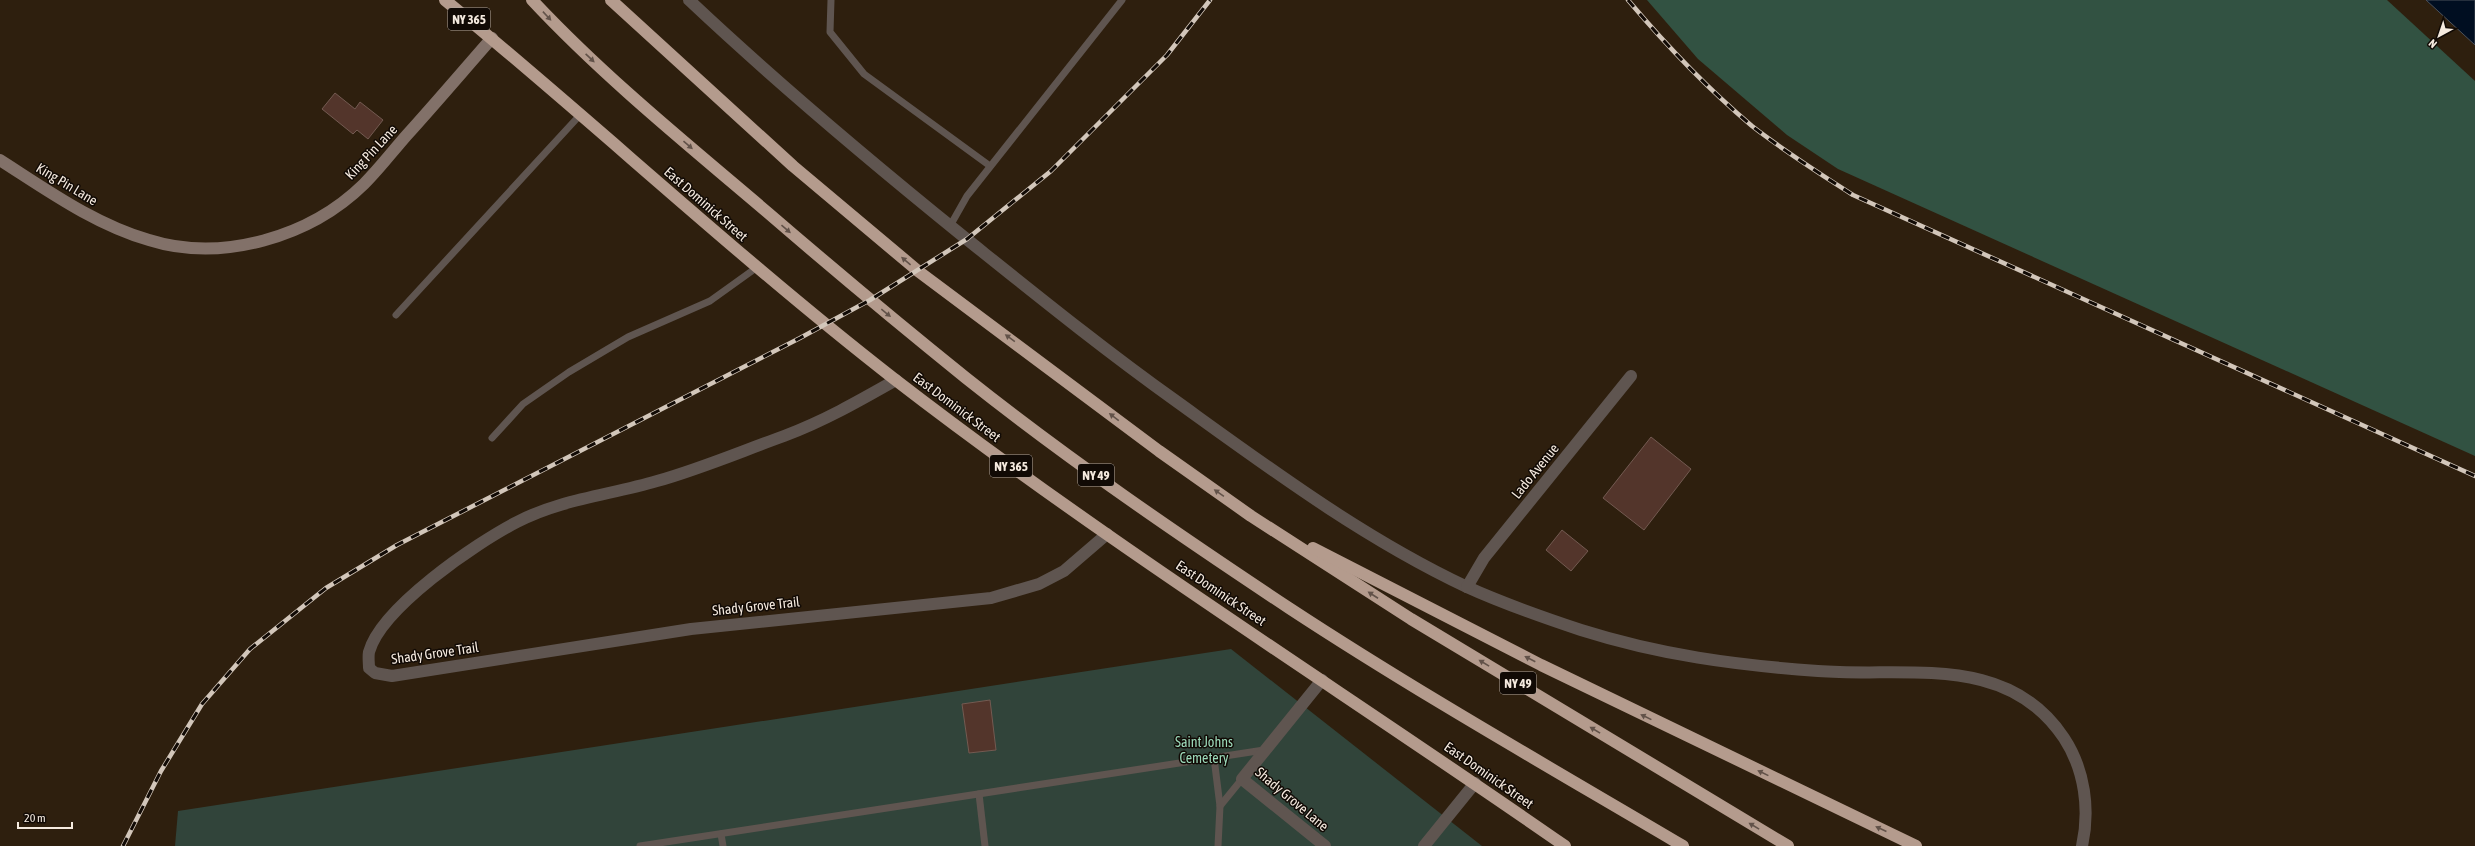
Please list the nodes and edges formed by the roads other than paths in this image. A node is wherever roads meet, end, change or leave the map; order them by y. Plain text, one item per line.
1 (445, 0) edge
2 (532, 0) edge
3 (611, 0) edge
4 (689, 0) edge
5 (831, 0) edge
6 (1122, 0) edge
7 (492, 38) junction
8 (580, 115) junction
9 (0, 160) edge
10 (990, 166) junction
11 (950, 226) junction
12 (756, 268) junction
13 (396, 315) dead end
14 (1631, 376) dead end
15 (896, 380) junction
16 (492, 438) dead end
17 (1251, 516) junction
18 (1107, 534) junction
19 (1467, 587) junction
20 (1322, 680) junction
21 (1264, 750) junction
22 (1214, 758) junction
23 (1242, 780) junction
24 (1475, 783) junction
25 (979, 794) junction
26 (1220, 806) junction
27 (721, 834) junction
28 (640, 846) edge
29 (723, 846) edge
30 (985, 846) edge
31 (1218, 846) edge
32 (1325, 846) edge
33 (1424, 846) edge
34 (1565, 846) edge
35 (1683, 846) edge
36 (1788, 846) edge
37 (1916, 846) edge
38 (2082, 846) edge

1 - 7 highway, East Dominick Street / NY 365
2 -> 35 highway, NY 49
17 -> 3 highway, NY 49
4 - 11 street
5 - 10 lane
6 - 10 lane
7 - 8 highway, East Dominick Street / NY 365
7 - 9 main road, King Pin Lane
8 - 12 highway, East Dominick Street / NY 365
8 - 13 lane
10 - 11 lane
11 - 19 street
12 - 15 highway, East Dominick Street / NY 365
12 - 16 lane
14 - 19 street, Lado Avenue
15 - 18 highway, East Dominick Street / NY 365
15 - 18 street, Shady Grove Trail
36 -> 17 highway, NY 49
37 -> 17 highway
18 - 20 highway, East Dominick Street / NY 365
19 - 38 street
20 - 21 street, Shady Grove Lane
20 - 24 highway, East Dominick Street / NY 365
21 - 22 lane
21 - 23 street, Shady Grove Lane
22 - 25 lane
22 - 26 lane
23 - 26 lane
23 - 32 street, Shady Grove Lane
24 - 33 street
24 - 34 highway, East Dominick Street / NY 365
25 - 27 lane
25 - 30 lane
26 - 31 lane
27 - 28 lane
27 - 29 lane

